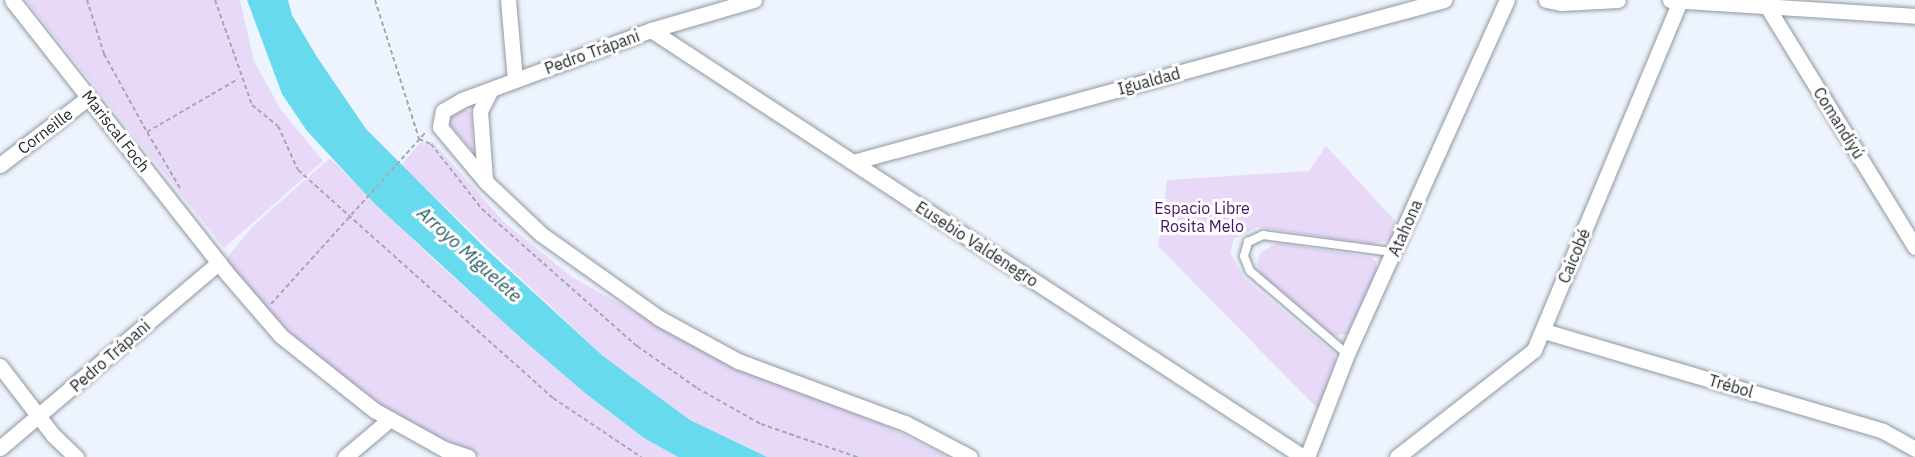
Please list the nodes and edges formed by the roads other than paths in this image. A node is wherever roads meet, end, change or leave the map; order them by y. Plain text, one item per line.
1 (12, 0) edge
2 (508, 0) edge
3 (754, 0) edge
4 (1444, 0) edge
5 (1507, 0) edge
6 (1546, 0) edge
7 (1618, 0) edge
8 (1670, 0) edge
9 (1680, 1) edge
10 (1764, 2) edge
11 (719, 5) edge
12 (1915, 16) edge
13 (651, 30) junction
14 (515, 80) junction
15 (490, 91) junction
16 (89, 97) junction
17 (853, 162) junction
18 (0, 165) edge
19 (486, 182) junction
20 (1915, 247) edge
21 (1395, 252) junction
22 (219, 262) junction
23 (1544, 331) junction
24 (1347, 354) junction
25 (0, 366) edge
26 (38, 416) junction
27 (390, 419) junction
28 (0, 448) edge
29 (1915, 448) edge
30 (76, 457) edge
31 (345, 457) edge
32 (468, 457) edge
33 (970, 457) edge
34 (1305, 457) edge
35 (1397, 457) edge

1 - 16 street, Mariscal Foch
2 - 14 street
3 - 11 street, Pedro Trápani
4 - 17 street, Igualdad
5 - 21 street, Atahona
6 - 7 street
8 - 9 street
9 - 10 street
9 - 23 street, Caicobé
10 - 12 street
10 - 20 street, Comandiyú
11 - 13 street, Pedro Trápani
13 - 14 street, Pedro Trápani
13 - 17 street, Eusebio Valdenegro
14 - 15 street, Pedro Trápani
15 - 19 street
15 - 19 street, Pedro Trápani
16 - 18 street, Corneille
16 - 22 street, Mariscal Foch
17 - 34 street, Eusebio Valdenegro
19 - 33 street
21 - 24 street, Atahona
21 - 24 lane
22 - 26 street, Pedro Trápani
22 - 27 street, Mariscal Foch
23 - 29 street, Trébol
23 - 35 street, Caicobé
24 - 34 street, Atahona
25 - 26 street
26 - 28 street, Pedro Trápani
26 - 30 street
27 - 31 street
27 - 32 street, Mariscal Foch

